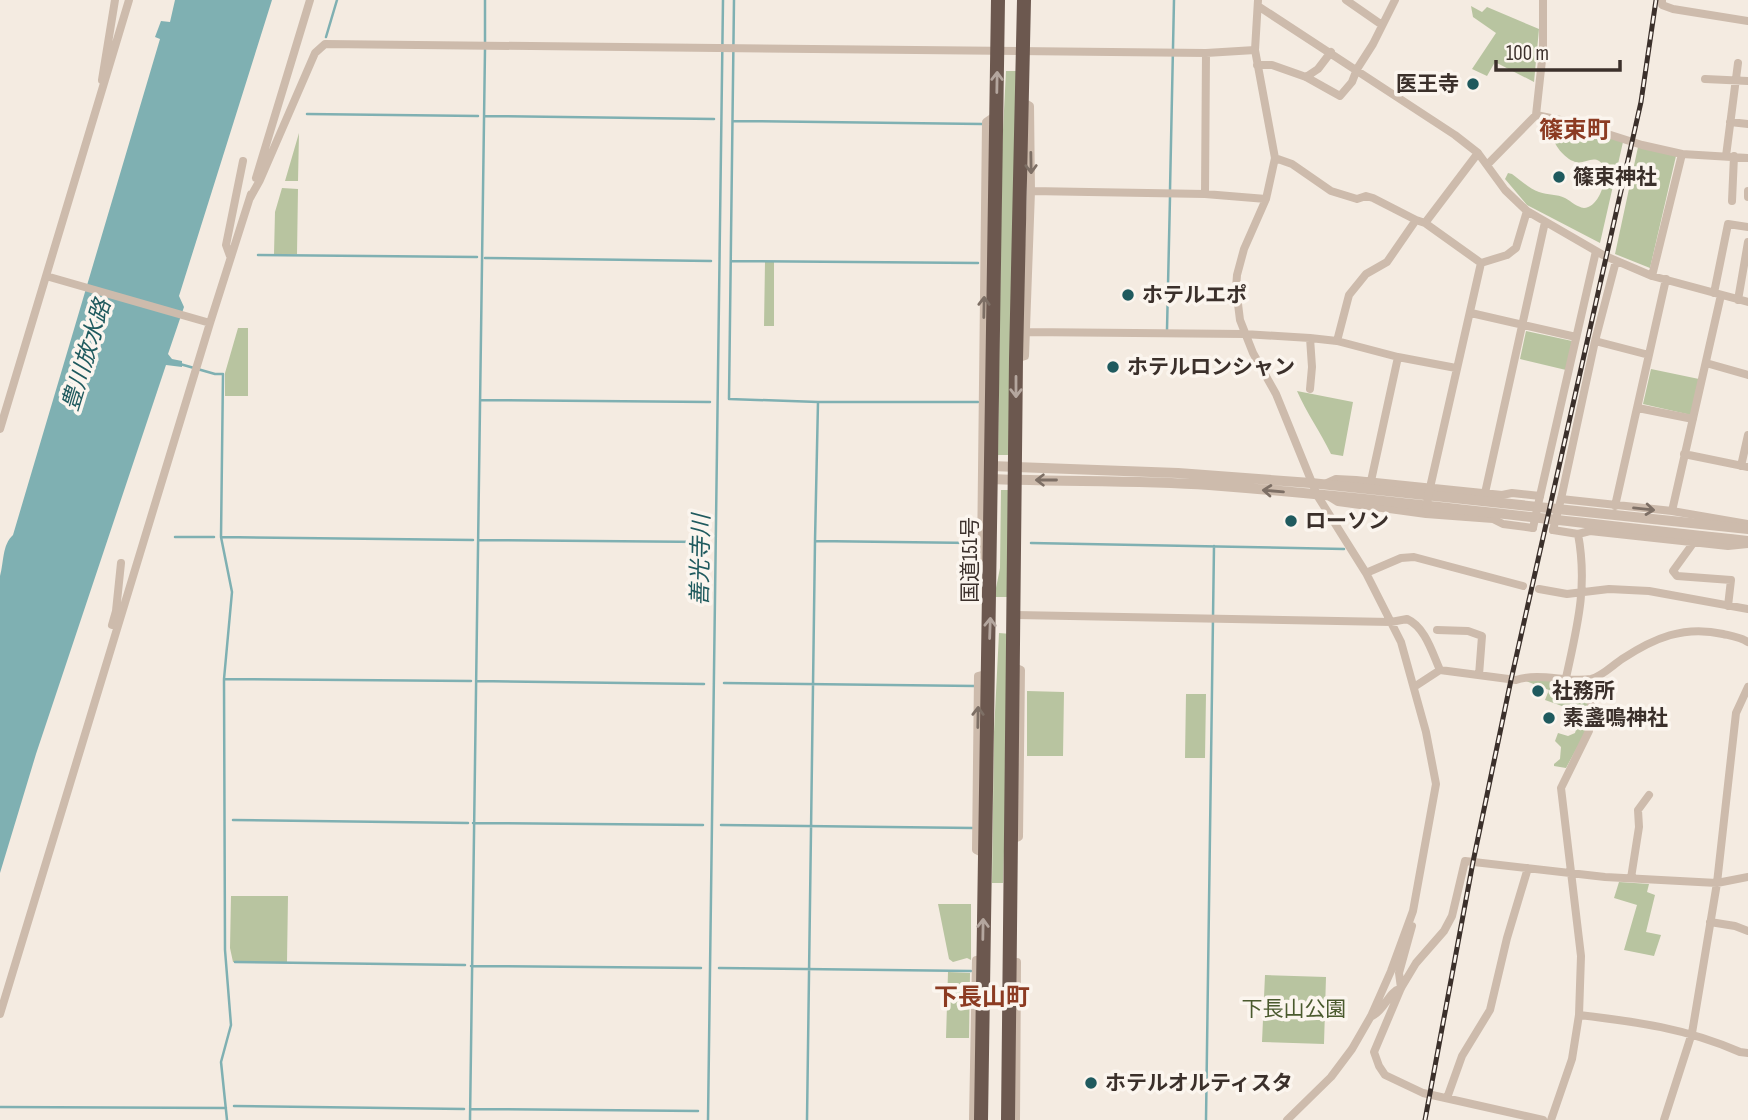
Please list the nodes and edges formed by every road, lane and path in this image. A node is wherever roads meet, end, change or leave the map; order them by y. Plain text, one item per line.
1 (115, 0) edge
2 (129, 0) edge
3 (310, 0) edge
4 (999, 0) edge
5 (1024, 0) edge
6 (1346, 0) edge
7 (1395, 0) edge
8 (1543, 0) edge
9 (1662, 0) edge
10 (1258, 3) edge
11 (1748, 20) edge
12 (1382, 25) junction
13 (1255, 50) junction
14 (997, 51) junction
15 (1022, 51) junction
16 (1331, 52) junction
17 (1206, 53) junction
18 (1738, 63) dead end
19 (1257, 65) junction
20 (1357, 69) junction
21 (1306, 77) junction
22 (1705, 79) dead end
23 (1736, 81) junction
24 (1748, 81) edge
25 (101, 96) junction
26 (1020, 100) junction
27 (996, 115) junction
28 (1536, 115) junction
29 (1730, 122) junction
30 (1748, 124) edge
31 (1478, 153) junction
32 (1682, 154) junction
33 (1730, 156) junction
34 (1275, 158) junction
35 (1748, 158) edge
36 (243, 161) dead end
37 (1487, 165) junction
38 (1031, 191) junction
39 (1748, 191) edge
40 (1205, 194) junction
41 (1748, 197) edge
42 (250, 198) junction
43 (1266, 199) junction
44 (1732, 201) dead end
45 (1527, 211) junction
46 (1416, 220) junction
47 (1545, 222) junction
48 (1425, 223) junction
49 (1748, 227) edge
50 (1748, 242) edge
51 (1596, 251) junction
52 (230, 256) junction
53 (1616, 261) junction
54 (1481, 263) junction
55 (1652, 275) junction
56 (49, 276) junction
57 (1666, 279) junction
58 (1717, 294) junction
59 (1738, 300) junction
60 (1748, 302) edge
61 (1471, 313) junction
62 (207, 322) junction
63 (1522, 325) junction
64 (1025, 332) junction
65 (1244, 334) junction
66 (1576, 337) junction
67 (1310, 338) junction
68 (1337, 341) junction
69 (1595, 341) junction
70 (1649, 355) junction
71 (1398, 357) junction
72 (1016, 359) junction
73 (1706, 363) junction
74 (1456, 368) junction
75 (1748, 375) edge
76 (1310, 390) dead end
77 (1637, 408) junction
78 (1693, 419) junction
79 (0, 429) edge
80 (1748, 435) edge
81 (1684, 454) junction
82 (1744, 466) edge
83 (991, 472) junction
84 (1016, 474) junction
85 (1371, 481) junction
86 (1311, 483) junction
87 (1429, 489) junction
88 (1323, 492) junction
89 (1485, 493) junction
90 (1541, 496) junction
91 (1561, 499) junction
92 (1615, 506) junction
93 (1426, 512) junction
94 (1672, 512) junction
95 (1748, 526) edge
96 (1578, 534) junction
97 (1694, 542) junction
98 (1748, 542) edge
99 (121, 563) dead end
100 (991, 566) junction
101 (1366, 573) junction
102 (1523, 586) dead end
103 (1539, 589) dead end
104 (1583, 591) junction
105 (1728, 606) junction
106 (1748, 610) edge
107 (1014, 615) junction
108 (1391, 622) junction
109 (1437, 630) dead end
110 (115, 634) junction
111 (1748, 642) edge
112 (1440, 670) junction
113 (1479, 674) junction
114 (1566, 678) junction
115 (1593, 679) junction
116 (1413, 687) junction
117 (1748, 687) edge
118 (1649, 795) dead end
119 (1528, 868) junction
120 (1572, 872) junction
121 (1748, 877) edge
122 (1630, 878) junction
123 (1717, 883) junction
124 (1413, 911) junction
125 (1710, 922) junction
126 (1748, 931) edge
127 (1010, 952) junction
128 (983, 958) junction
129 (1401, 988) junction
130 (0, 1014) edge
131 (1579, 1015) junction
132 (1371, 1016) junction
133 (1692, 1033) junction
134 (1748, 1053) edge
135 (1447, 1098) junction
136 (1524, 1118) edge
137 (973, 1120) edge
138 (981, 1120) edge
139 (1008, 1120) edge
140 (1016, 1120) edge
141 (1287, 1120) edge
142 (1543, 1120) edge
143 (1551, 1120) edge
144 (1664, 1120) edge

1 - 25 street
2 - 25 street
3 - 42 street
4 - 14 highway, 国道151号
5 - 15 highway, 国道151号
6 - 12 street
7 - 12 street
8 - 28 street
9 - 11 street
10 - 13 street
10 - 16 street
12 - 20 street
13 - 17 street
13 - 19 street
14 - 15 street
27 -> 14 highway, 国道151号
14 - 42 street
15 - 17 street
15 - 26 highway, 国道151号
16 - 20 street
16 - 21 street
17 - 40 street
18 - 23 street
19 - 21 street
19 - 34 street
20 - 21 street
20 - 31 street
22 - 23 street
23 - 24 street
23 - 29 street
25 - 56 street
26 -> 38 street
26 - 72 highway, 国道151号
27 - 83 highway, 国道151号
100 -> 27 street
28 - 32 street
28 - 37 street
29 - 30 street
29 - 33 street
31 - 37 street
31 - 48 street
32 - 33 street
32 - 55 street
33 - 35 street
33 - 44 street
34 - 43 street
34 - 46 street
36 - 52 street
37 - 45 street
38 - 40 street
38 - 64 street
39 - 41 street
40 - 43 street
42 - 52 street
43 - 65 street
45 - 47 street
45 - 54 street
46 - 48 street
46 - 68 street
47 - 51 street
47 - 63 street
48 - 54 street
49 - 58 street
50 - 59 street
51 - 53 street
51 - 66 street
52 - 62 street
53 - 55 street
53 - 69 street
54 - 61 street
55 - 57 street
56 - 62 street
56 - 79 street
57 - 58 street
57 - 70 street
58 - 59 street
58 - 73 street
59 - 60 street
61 - 63 street
61 - 74 street
62 - 110 street
63 - 66 street
63 - 89 street
64 - 65 street
64 - 72 street
65 - 67 street
65 - 86 street
66 - 90 street
67 - 68 street
67 - 76 street
68 - 71 street
69 - 70 street
69 - 91 street
70 - 77 street
71 - 74 street
71 - 85 street
72 -> 84 highway, 国道151号
73 - 75 street
73 - 78 street
74 - 87 street
77 - 78 street
77 - 92 street
78 - 81 street
80 - 82 street
81 - 82 street
81 - 94 street
83 - 84 street
83 - 100 highway, 国道151号
84 - 86 street
88 -> 84 street
84 - 107 highway, 国道151号
85 - 87 street
85 - 88 street
86 - 88 street
87 - 89 street
87 - 93 street, bridge
88 - 93 street
88 - 95 street
88 - 98 street
88 - 101 street
89 - 90 street
90 - 93 street, bridge
91 - 92 street
91 - 96 street, bridge
92 -> 94 street
94 - 95 street
96 - 97 street
96 - 104 street
97 - 98 street
97 - 105 street
99 - 110 street
128 -> 100 highway, 国道151号
101 - 102 street
101 - 108 street
103 - 104 street
104 - 105 street
104 - 114 street
105 - 106 street
107 - 108 street
107 - 127 highway, 国道151号
108 - 112 street
108 - 116 street
109 - 113 street
110 - 130 street
111 - 115 street
112 - 113 street
112 - 116 street
113 - 114 street
114 - 115 street
115 - 120 street
116 - 124 street
117 - 123 street
118 - 122 street
119 - 120 street
119 - 129 street
119 - 135 street
120 - 122 street
120 - 131 street
121 - 123 street
122 - 123 street
123 - 125 street
124 - 129 street
124 - 132 street
125 - 126 street
125 - 133 street
127 - 139 highway, 国道151号
127 - 140 street
128 - 137 street
128 - 138 highway, 国道151号
129 - 132 street
129 - 135 street
131 - 133 street
131 - 143 street
132 - 141 street
133 - 134 street
133 - 144 street
135 - 136 street
136 - 142 street

